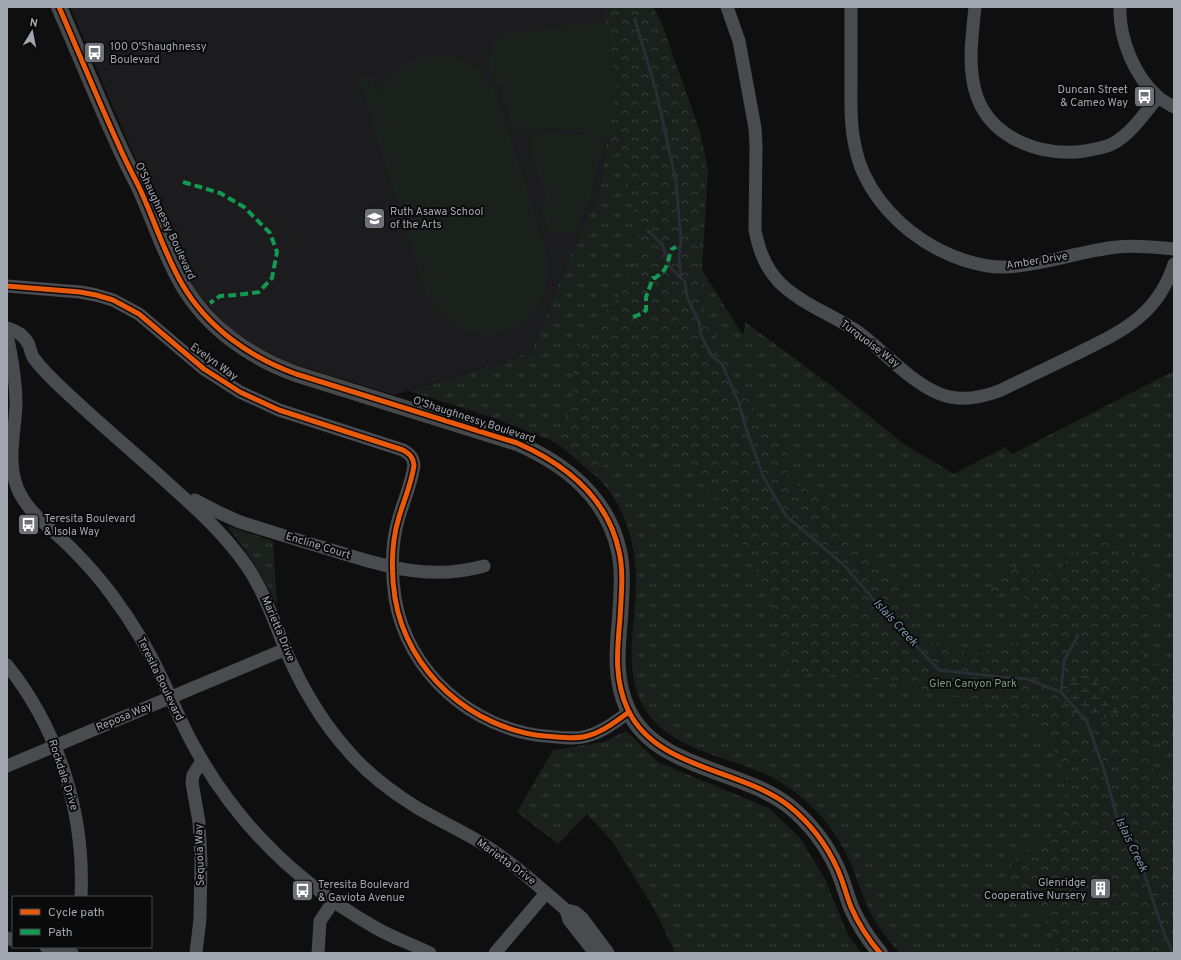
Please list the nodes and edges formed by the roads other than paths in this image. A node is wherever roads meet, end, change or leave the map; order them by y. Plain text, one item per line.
1 (59, 7) edge
2 (727, 7) edge
3 (851, 7) edge
4 (975, 7) edge
5 (1120, 7) edge
6 (1158, 97) junction
7 (1174, 107) edge
8 (1174, 249) edge
9 (1174, 264) edge
10 (7, 286) edge
11 (7, 328) edge
12 (7, 334) edge
13 (11, 355) junction
14 (33, 356) junction
15 (11, 421) edge
16 (164, 479) junction
17 (11, 486) edge
18 (484, 566) dead end
19 (392, 567) junction
20 (286, 649) junction
21 (7, 665) edge
22 (170, 698) junction
23 (629, 712) junction
24 (55, 746) junction
25 (202, 761) junction
26 (7, 766) edge
27 (546, 893) junction
28 (81, 896) edge
29 (333, 902) junction
30 (566, 910) junction
31 (50, 948) edge
32 (72, 953) edge
33 (196, 953) edge
34 (318, 953) edge
35 (430, 953) edge
36 (495, 953) edge
37 (595, 953) edge
38 (608, 953) edge
39 (880, 953) edge

1 - 23 main road, O'Shaughnessy Boulevard
2 - 9 street, Turquoise Way
3 - 8 street, Amber Drive
4 - 6 street
5 - 6 street
6 - 7 street
10 - 19 street, Evelyn Way
11 - 14 street, Marietta Drive
12 - 13 street, Teresita Boulevard
13 - 14 street
13 - 15 street, Teresita Boulevard
14 - 16 street, Marietta Drive
15 - 17 street, Teresita Boulevard
16 - 19 street, Encline Court
16 - 20 street, Marietta Drive
17 - 22 street, Teresita Boulevard
18 - 19 street, Encline Court
19 - 23 street
20 - 22 street, Reposa Way
20 - 27 street, Marietta Drive
21 - 24 street, Rockdale Drive
22 - 24 street, Reposa Way
22 - 25 street, Teresita Boulevard
23 - 39 main road, O'Shaughnessy Boulevard
24 - 26 street, Reposa Way
24 - 28 street, Rockdale Drive
25 - 29 street, Teresita Boulevard
25 - 33 street, Sequoia Way
27 - 30 street, Marietta Drive
27 - 36 street
29 - 34 street
29 - 35 street, Teresita Boulevard
30 - 37 street, Marietta Drive
30 - 38 street, Marietta Drive
31 - 32 street

